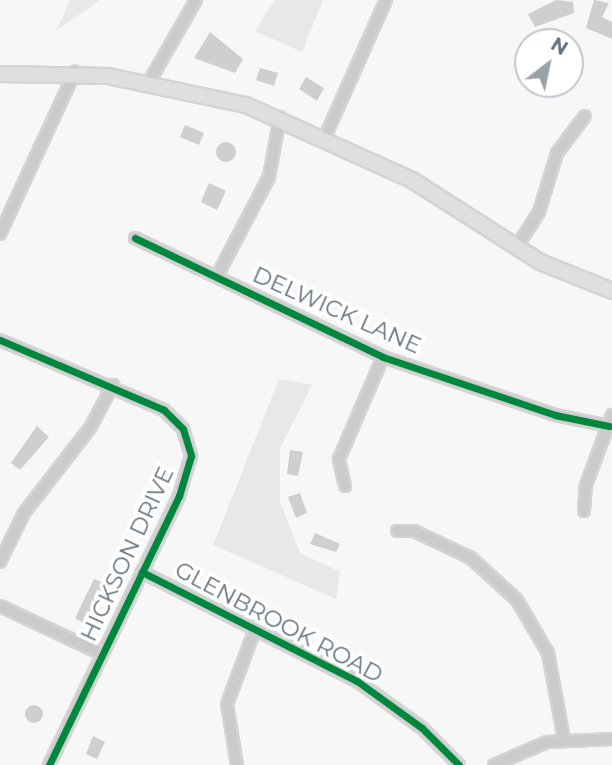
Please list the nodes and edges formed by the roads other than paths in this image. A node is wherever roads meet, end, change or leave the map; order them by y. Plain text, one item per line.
1 (196, 0) edge
2 (386, 0) edge
3 (75, 72) junction
4 (0, 74) edge
5 (149, 82) junction
6 (585, 116) dead end
7 (280, 117) junction
8 (325, 137) junction
9 (0, 234) edge
10 (135, 238) dead end
11 (517, 246) junction
12 (217, 276) junction
13 (612, 291) edge
14 (0, 340) edge
15 (383, 357) junction
16 (113, 385) junction
17 (610, 421) edge
18 (345, 486) dead end
19 (584, 511) dead end
20 (397, 531) dead end
21 (0, 562) edge
22 (142, 572) junction
23 (0, 606) edge
24 (256, 627) junction
25 (102, 654) junction
26 (564, 739) junction
27 (612, 739) edge
28 (49, 765) edge
29 (237, 765) edge
30 (459, 765) edge
31 (494, 765) edge

1 - 5 street
2 - 8 street
3 - 4 main road
3 - 5 main road
3 - 9 street
5 - 7 main road
6 - 11 street
7 - 8 main road
7 - 12 street
8 - 11 main road
10 - 12 street, DELWICK LANE
11 - 13 main road
12 - 15 street, DELWICK LANE
14 - 16 street, HICKSON DRIVE
15 - 17 street, DELWICK LANE
15 - 18 street
16 - 21 street
16 - 22 street, HICKSON DRIVE
17 - 19 street
20 - 26 street
22 - 24 street, GLENBROOK ROAD
22 - 25 street, HICKSON DRIVE
23 - 25 street
24 - 29 street
24 - 30 street, GLENBROOK ROAD
25 - 28 street, HICKSON DRIVE
26 - 27 street
26 - 31 street

